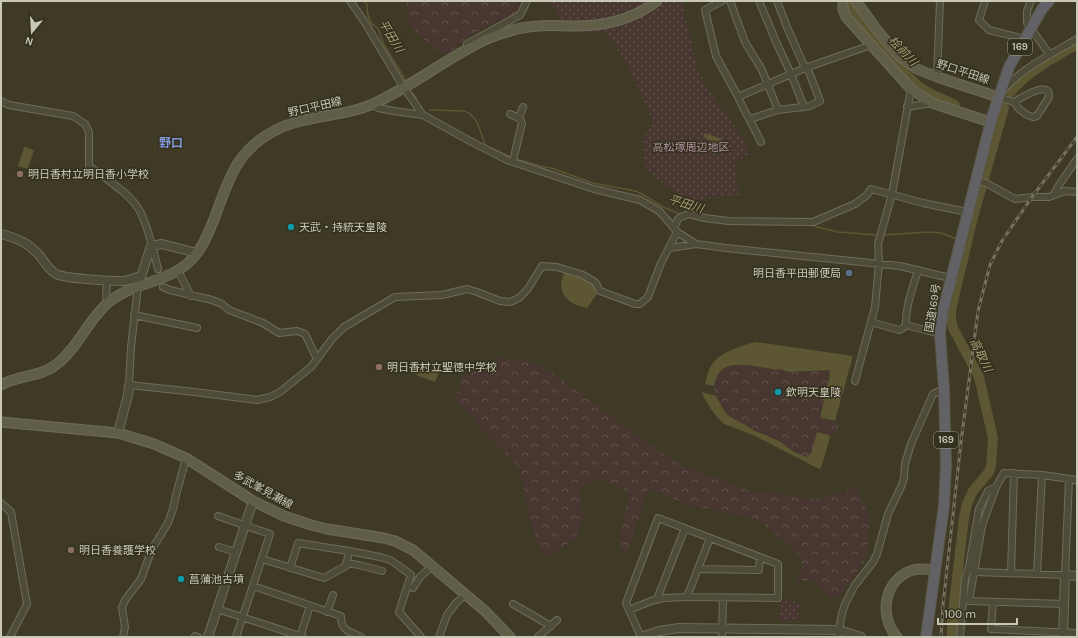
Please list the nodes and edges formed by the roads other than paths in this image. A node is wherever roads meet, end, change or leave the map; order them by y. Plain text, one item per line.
1 (350, 1) edge
2 (527, 1) edge
3 (657, 1) edge
4 (722, 1) edge
5 (730, 1) edge
6 (759, 1) edge
7 (777, 1) edge
8 (856, 1) edge
9 (940, 1) edge
10 (985, 1) edge
11 (1031, 1) edge
12 (1049, 1) edge
13 (842, 3) edge
14 (1031, 28) junction
15 (1025, 39) junction
16 (1077, 39) edge
17 (871, 45) junction
18 (1050, 55) junction
19 (452, 58) junction
20 (805, 68) junction
21 (792, 74) junction
22 (937, 77) junction
23 (768, 83) junction
24 (404, 88) junction
25 (911, 89) junction
26 (998, 96) junction
27 (738, 97) junction
28 (1, 101) edge
29 (1014, 102) junction
30 (932, 103) junction
31 (373, 104) junction
32 (523, 107) dead end
33 (804, 107) junction
34 (907, 107) junction
35 (778, 110) junction
36 (510, 114) dead end
37 (423, 115) junction
38 (519, 118) junction
39 (750, 119) junction
40 (990, 122) junction
41 (761, 142) dead end
42 (513, 159) junction
43 (1077, 159) edge
44 (975, 180) junction
45 (1077, 192) edge
46 (892, 194) junction
47 (1054, 194) junction
48 (967, 212) junction
49 (675, 230) junction
50 (1, 234) edge
51 (696, 244) junction
52 (152, 246) junction
53 (669, 248) junction
54 (197, 253) junction
55 (878, 263) junction
56 (158, 269) dead end
57 (918, 270) junction
58 (178, 271) junction
59 (141, 276) junction
60 (950, 278) junction
61 (107, 280) junction
62 (138, 286) junction
63 (163, 287) dead end
64 (191, 296) junction
65 (108, 302) junction
66 (134, 315) junction
67 (870, 322) junction
68 (906, 325) junction
69 (197, 328) dead end
70 (940, 334) junction
71 (317, 359) junction
72 (854, 381) dead end
73 (1, 385) edge
74 (129, 385) junction
75 (944, 389) junction
76 (1, 422) edge
77 (118, 433) junction
78 (186, 458) junction
79 (1014, 473) junction
80 (1042, 475) junction
81 (1069, 479) junction
82 (1077, 480) edge
83 (996, 487) junction
84 (253, 501) junction
85 (1, 503) edge
86 (218, 516) dead end
87 (245, 525) junction
88 (684, 528) junction
89 (710, 538) junction
90 (219, 547) dead end
91 (349, 551) junction
92 (236, 552) junction
93 (760, 557) junction
94 (262, 559) junction
95 (346, 563) junction
96 (432, 566) junction
97 (290, 568) junction
98 (698, 569) junction
99 (934, 570) junction
100 (382, 571) dead end
101 (975, 572) junction
102 (1011, 573) junction
103 (1037, 574) junction
104 (1065, 575) junction
105 (1077, 576) edge
106 (253, 586) junction
107 (413, 588) dead end
108 (466, 594) junction
109 (333, 595) dead end
110 (687, 597) junction
111 (723, 598) junction
112 (657, 599) junction
113 (992, 602) junction
114 (513, 604) dead end
115 (1064, 604) junction
116 (310, 606) junction
117 (217, 608) junction
118 (629, 610) junction
119 (328, 612) junction
120 (243, 617) junction
121 (557, 620) dead end
122 (551, 626) junction
123 (723, 628) junction
124 (783, 633) edge
125 (1077, 633) edge
126 (838, 634) edge
127 (895, 635) edge
128 (1063, 635) edge
129 (10, 637) edge
130 (123, 637) edge
131 (208, 637) edge
132 (236, 637) edge
133 (301, 637) edge
134 (361, 637) edge
135 (420, 637) edge
136 (441, 637) edge
137 (510, 637) edge
138 (538, 637) edge
139 (641, 637) edge
140 (722, 637) edge
141 (861, 637) edge
142 (926, 637) edge
143 (960, 637) edge

1 - 24 street
2 - 19 street
3 - 19 main road, 野口平田線
4 - 27 street
5 - 23 street
6 - 21 street
7 - 20 street
8 - 22 main road, 野口平田線
9 - 22 street
10 - 15 street
11 - 14 street
12 - 14 highway, 国道169号 / 169
13 - 17 main road
14 - 15 highway, 国道169号 / 169
14 - 18 street
15 - 26 highway, 国道169号 / 169
16 - 18 street
17 - 20 street
17 - 25 main road
18 - 26 street
19 - 24 main road, 野口平田線
20 - 21 street
20 - 33 street
21 - 23 street
21 - 33 street
22 - 26 main road, 野口平田線
23 - 27 street
23 - 35 street
24 - 31 main road, 野口平田線
24 - 37 street
25 - 30 main road
25 - 34 street
26 - 29 street
26 - 40 highway, 国道169号 / 169
27 - 39 street
28 - 52 street
29 - 29 street
30 - 34 street
30 - 40 main road
31 - 37 street
31 - 54 main road, 野口平田線
32 - 38 street
33 - 35 street
34 - 46 street
35 - 39 street
36 - 38 street
37 - 42 street
38 - 42 street
39 - 41 street
40 - 44 highway, 国道169号 / 169
42 - 49 street
43 - 47 street
44 - 47 street
44 - 48 highway, 国道169号 / 169
45 - 47 street
46 - 48 street
46 - 49 street
46 - 55 street
48 - 60 highway, 国道169号 / 169
49 - 51 street
49 - 53 street
50 - 61 street
51 - 53 street
51 - 55 street
52 - 54 street
52 - 56 street
52 - 59 street
53 - 71 street
54 - 58 main road, 野口平田線
55 - 57 street
55 - 67 street
57 - 60 street
57 - 68 street
58 - 62 main road, 野口平田線
58 - 64 street
59 - 61 street
59 - 62 street
60 - 70 highway, 国道169号 / 169
61 - 65 street
62 - 65 main road, 野口平田線
62 - 66 street
63 - 64 street
64 - 71 street
65 - 73 main road, 野口平田線
66 - 69 street
66 - 74 street
67 - 68 street
67 - 72 street
68 - 70 street
70 - 75 highway, 国道169号 / 169
71 - 74 street
74 - 77 street
75 - 99 highway, 国道169号 / 169
75 - 126 street
76 - 77 main road, 多武峯見瀬線
77 - 78 main road, 多武峯見瀬線
78 - 84 main road, 多武峯見瀬線
78 - 130 street
79 - 80 street
79 - 83 street
79 - 102 street
80 - 81 street
80 - 103 street
81 - 82 street
81 - 104 street
83 - 101 street
83 - 143 street
84 - 87 street
84 - 96 main road, 多武峯見瀬線
85 - 129 street
86 - 87 street
87 - 92 street
87 - 94 street
88 - 89 street
88 - 112 street
88 - 118 street
89 - 93 street
89 - 98 street
90 - 92 street
91 - 95 street
91 - 97 street
91 - 135 street
92 - 117 street
93 - 98 street
93 - 111 street
94 - 97 street
94 - 106 street
95 - 97 street
95 - 100 street
96 - 107 street
96 - 108 main road, 多武峯見瀬線
98 - 110 street
99 - 127 main road
99 - 142 highway, 国道169号 / 169
101 - 102 street
101 - 113 street
102 - 103 street
103 - 104 street
104 - 105 street
104 - 115 street
106 - 116 street
106 - 120 street
108 - 136 street
108 - 137 main road, 多武峯見瀬線
109 - 119 street
110 - 111 street
110 - 112 street
111 - 123 street
112 - 118 street
113 - 115 street
113 - 128 street
114 - 122 street
115 - 128 street
116 - 119 street
116 - 133 street
117 - 120 street
117 - 131 street
118 - 139 street
119 - 134 street
120 - 132 street
120 - 133 street
121 - 122 street
122 - 138 street
123 - 124 street
123 - 139 street
123 - 140 street
124 - 126 street
125 - 128 street
126 - 141 street

